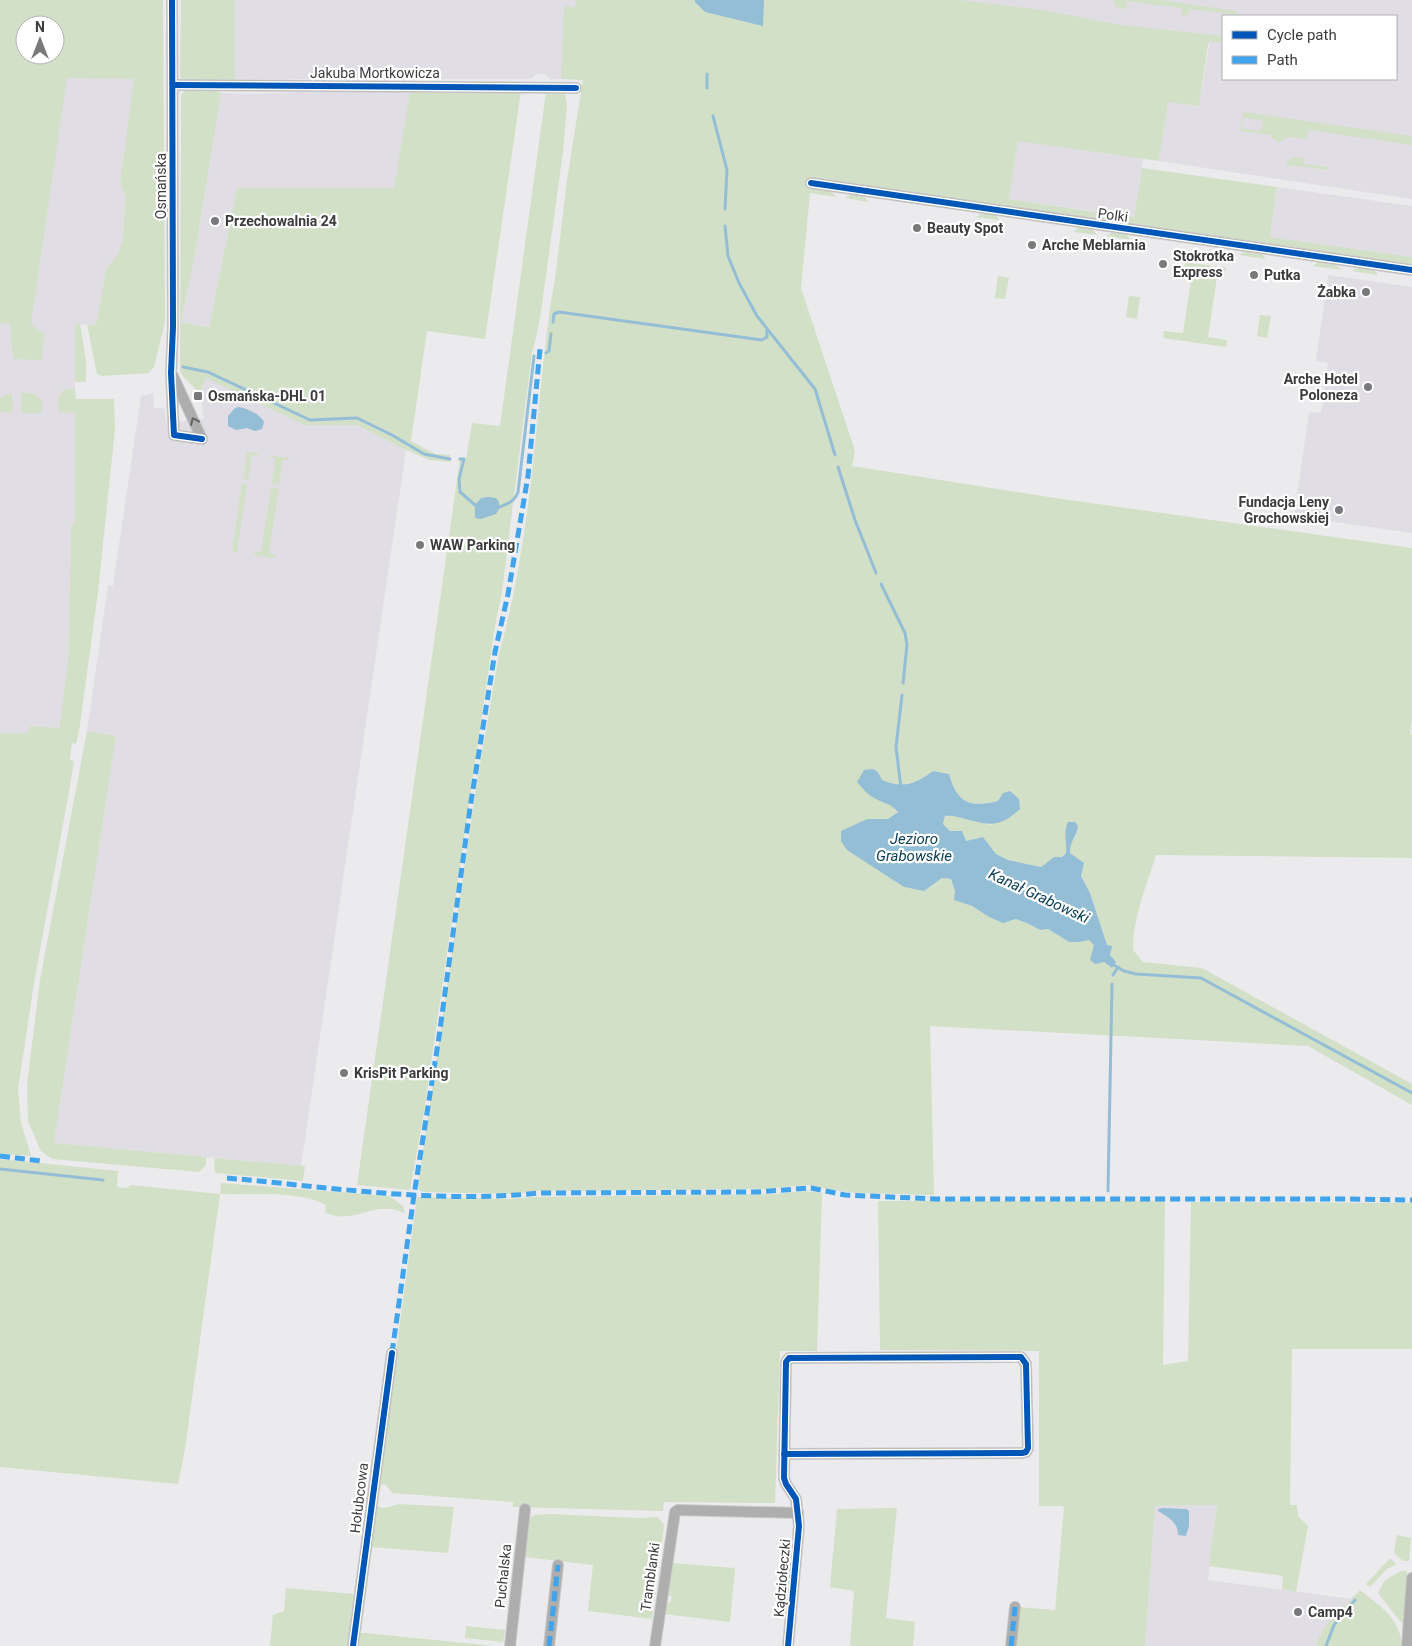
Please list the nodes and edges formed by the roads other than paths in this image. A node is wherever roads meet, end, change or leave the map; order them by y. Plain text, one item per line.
1 (172, 0) edge
2 (173, 85) junction
3 (576, 88) dead end
4 (812, 183) dead end
5 (1412, 270) edge
6 (171, 372) junction
7 (392, 1353) dead end
8 (784, 1454) junction
9 (524, 1510) dead end
10 (798, 1513) junction
11 (558, 1565) dead end
12 (1412, 1578) edge
13 (1015, 1607) dead end
14 (353, 1646) edge
15 (510, 1646) edge
16 (549, 1646) edge
17 (655, 1646) edge
18 (788, 1646) edge
19 (1011, 1646) edge
20 (1407, 1646) edge

1 - 2 street, Osmańska
2 - 3 street, Jakuba Mortkowicza
2 - 6 street, Osmańska
4 - 5 street, Polki
6 -> 6 street, Osmańska
7 - 14 street, Hołubcowa
8 - 8 street, Kądziołeczki
8 - 10 street, Kądziołeczki
9 - 15 street, Puchalska
10 - 17 street, Tramblanki
10 - 18 street, Kądziołeczki
11 - 16 street
12 - 20 street
13 - 19 street

